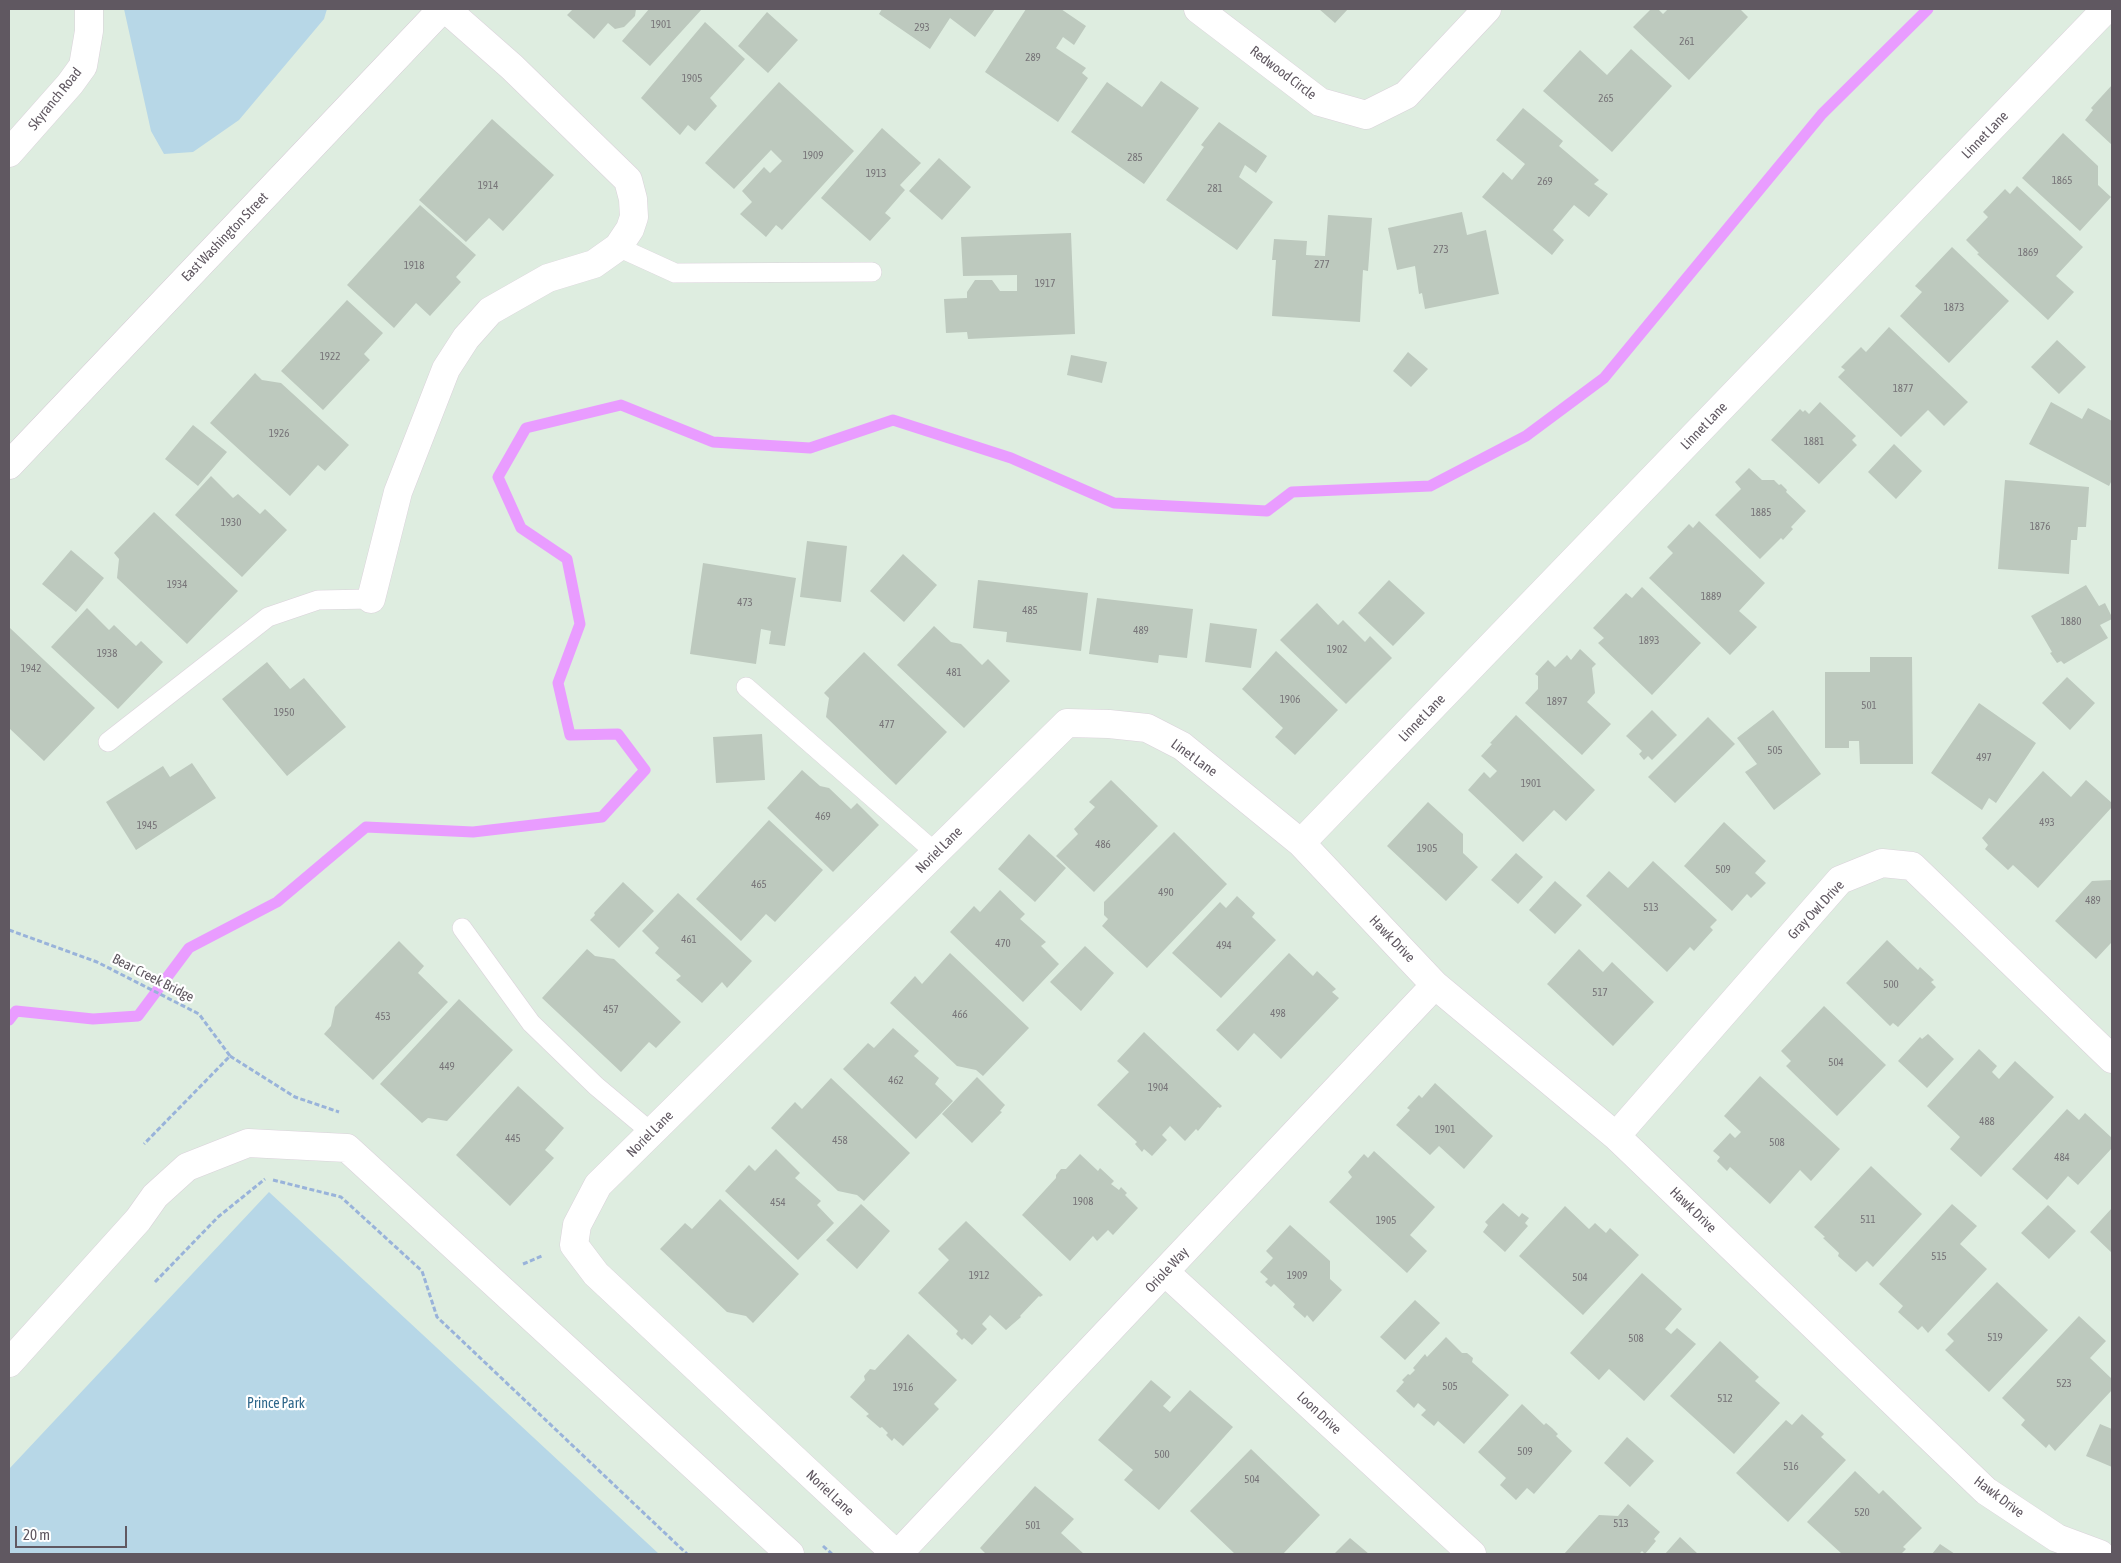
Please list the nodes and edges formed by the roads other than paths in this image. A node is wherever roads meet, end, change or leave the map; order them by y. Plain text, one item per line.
1 (89, 9) edge
2 (444, 9) edge
3 (1198, 9) edge
4 (1487, 9) edge
5 (2106, 9) edge
6 (9, 153) edge
7 (618, 247) junction
8 (872, 272) dead end
9 (9, 465) edge
10 (371, 599) joint
11 (746, 687) dead end
12 (1067, 723) joint
13 (108, 742) dead end
14 (1300, 843) junction
15 (936, 853) junction
16 (462, 928) dead end
17 (1435, 985) junction
18 (2112, 1059) edge
19 (652, 1133) junction
20 (1616, 1136) junction
21 (1165, 1272) junction
22 (9, 1362) edge
23 (790, 1554) edge
24 (897, 1554) edge
25 (1472, 1554) edge
26 (2100, 1554) edge

1 - 6 street, Skyranch Road
2 - 7 street
2 - 9 street, East Washington Street
3 - 4 street, Redwood Circle
5 - 14 street, Linnet Lane
7 - 8 lane
7 - 10 street
10 - 13 lane
11 - 15 lane
12 - 14 street, Linet Lane
12 - 15 street, Noriel Lane
14 - 17 street, Hawk Drive
15 - 19 street, Noriel Lane
16 - 19 lane
17 - 20 street, Hawk Drive
17 - 21 street, Oriole Way
18 - 20 street, Gray Owl Drive
19 - 24 street, Noriel Lane
20 - 26 street, Hawk Drive
21 - 24 street, Oriole Way
21 - 25 street, Loon Drive
22 - 23 street

